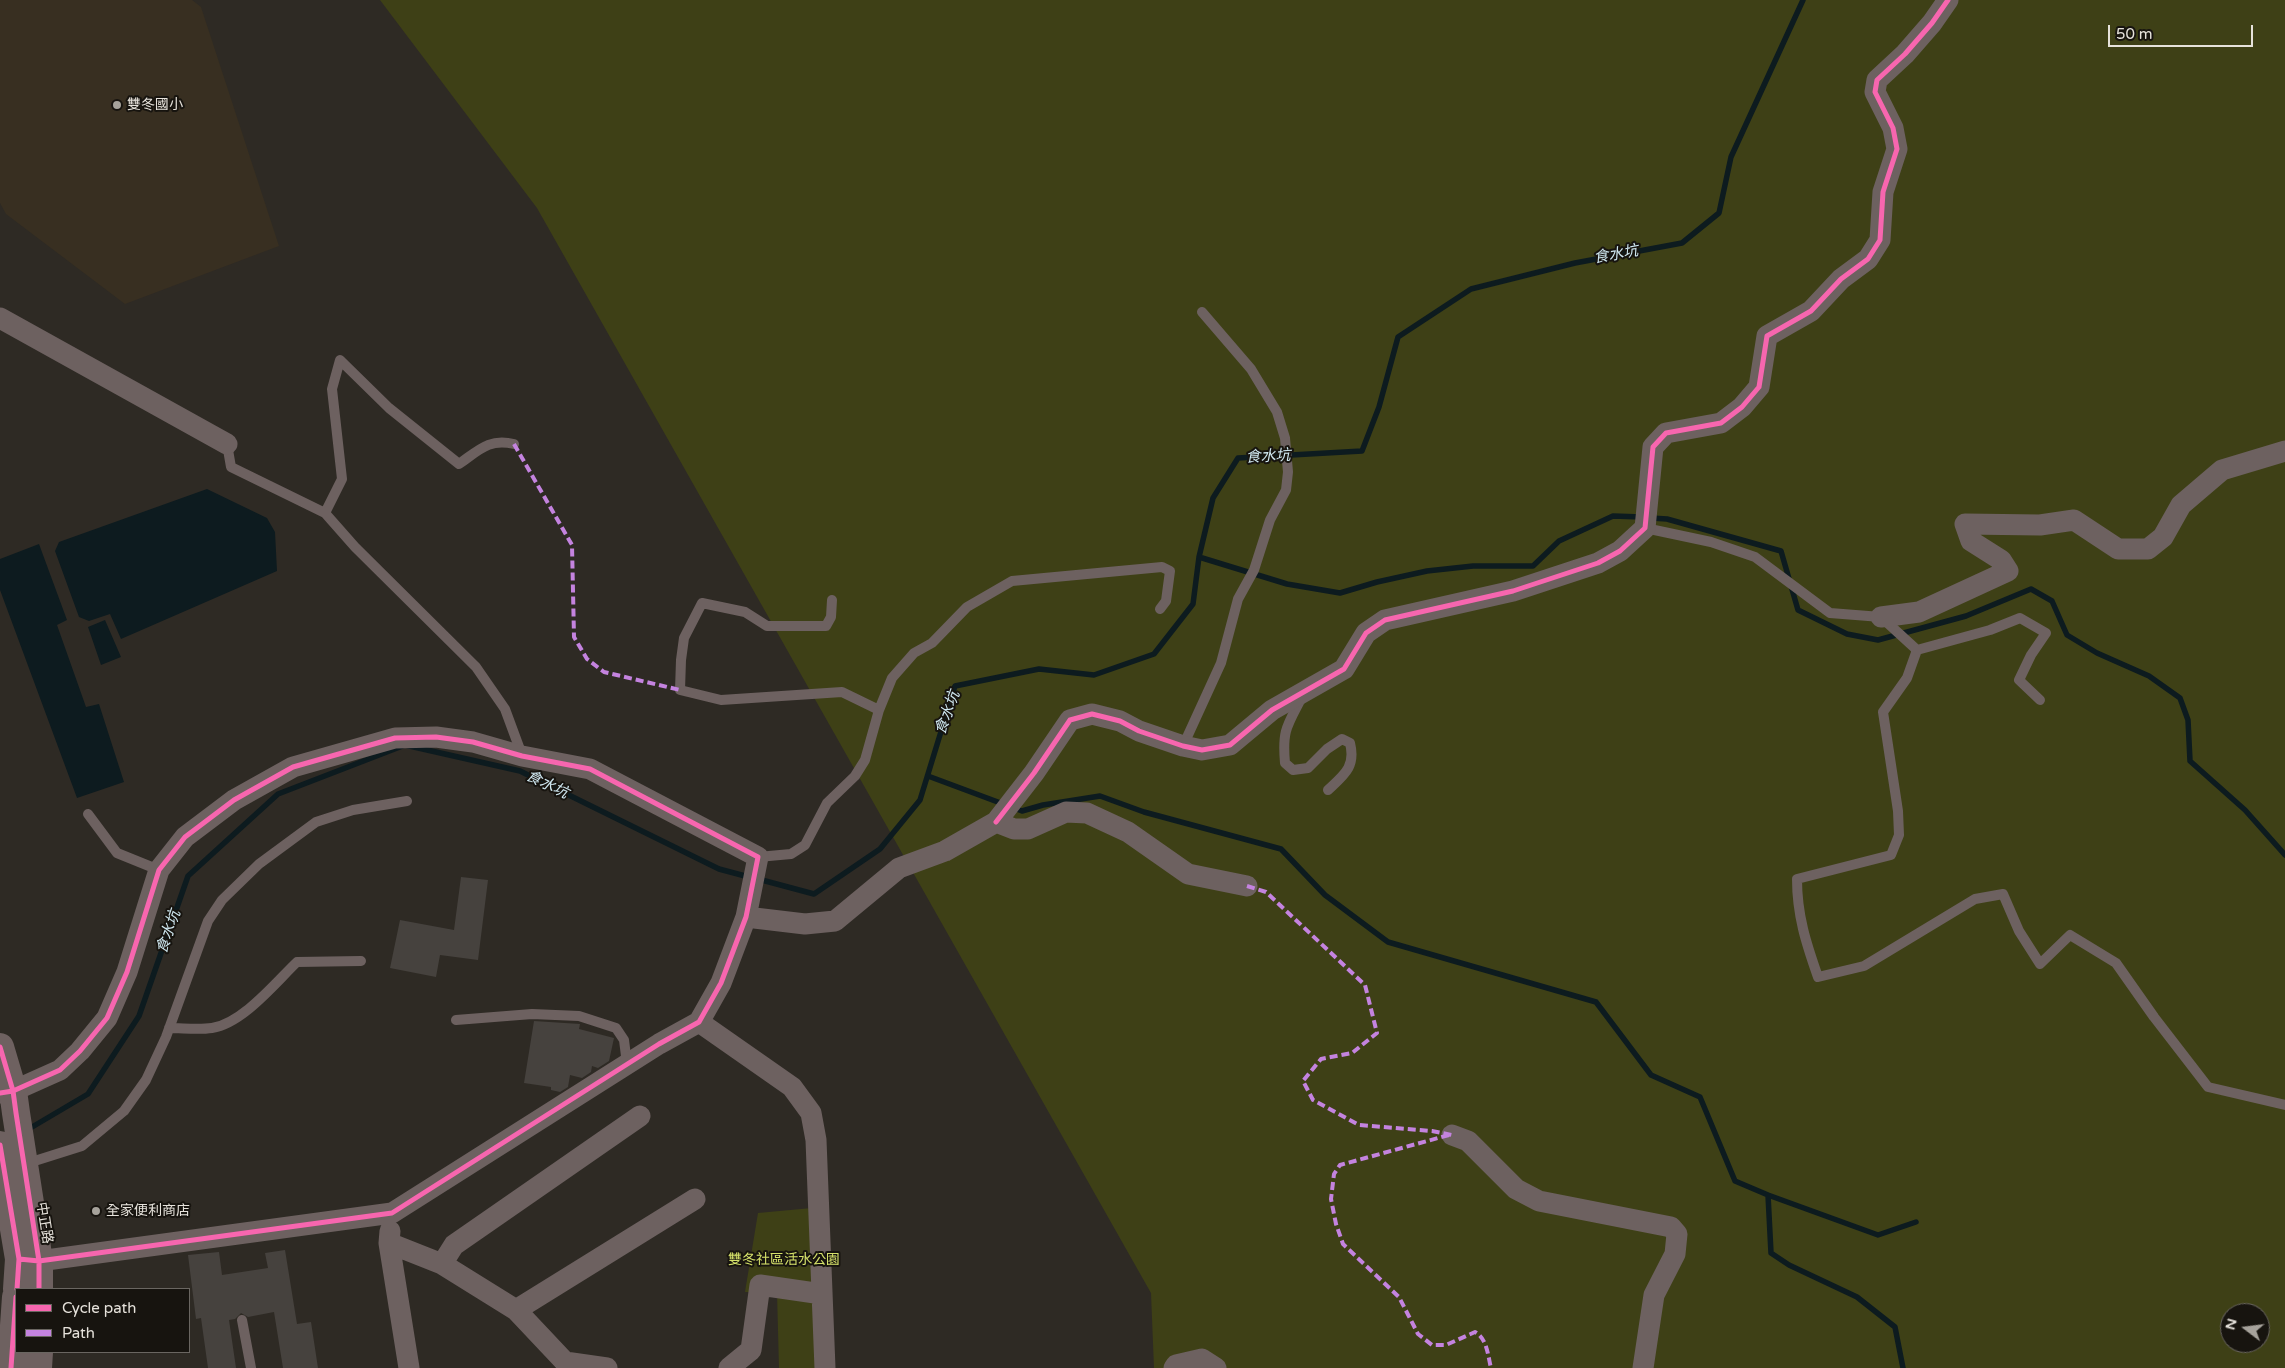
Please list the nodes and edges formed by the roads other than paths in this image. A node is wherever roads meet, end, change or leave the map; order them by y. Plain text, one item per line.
1 (1948, 0) edge
2 (1202, 312) dead end
3 (0, 318) edge
4 (227, 444) joint
5 (514, 444) dead end
6 (2285, 451) edge
7 (325, 513) junction
8 (1646, 528) junction
9 (832, 600) dead end
10 (1160, 609) dead end
11 (1886, 621) junction
12 (1914, 647) junction
13 (1306, 690) junction
14 (2040, 700) dead end
15 (879, 710) junction
16 (1183, 746) junction
17 (522, 756) junction
18 (1328, 790) dead end
19 (407, 801) dead end
20 (88, 814) dead end
21 (1002, 814) junction
22 (758, 857) junction
23 (159, 870) junction
24 (1248, 886) dead end
25 (746, 916) junction
26 (361, 961) dead end
27 (456, 1020) dead end
28 (699, 1022) junction
29 (169, 1028) junction
30 (0, 1047) edge
31 (627, 1064) junction
32 (10, 1099) edge
33 (2285, 1105) edge
34 (640, 1116) dead end
35 (1452, 1134) dead end
36 (13, 1158) edge
37 (695, 1199) dead end
38 (392, 1213) junction
39 (389, 1243) junction
40 (29, 1260) junction
41 (442, 1264) junction
42 (17, 1288) edge
43 (39, 1288) edge
44 (822, 1294) junction
45 (516, 1310) junction
46 (15, 1311) edge
47 (242, 1320) dead end
48 (39, 1353) edge
49 (11, 1368) edge
50 (38, 1368) edge
51 (251, 1368) edge
52 (409, 1368) edge
53 (607, 1368) edge
54 (729, 1368) edge
55 (825, 1368) edge
56 (1174, 1368) edge
57 (1216, 1368) edge
58 (1643, 1368) edge

1 - 8 street
2 - 16 lane
3 - 4 street
4 - 7 lane
5 - 7 lane
6 - 11 street
7 - 17 lane
8 - 11 lane
8 - 13 street
9 - 15 lane
10 - 15 lane
11 - 12 lane
12 - 14 lane
12 - 33 lane
13 - 16 street
13 - 18 lane
15 - 22 lane
16 - 21 street
17 - 22 street
17 - 23 street
19 - 29 lane
20 - 23 lane
21 - 24 street
21 - 25 street
22 - 25 street
23 - 32 street
25 - 28 street
26 - 29 lane
27 - 31 lane
28 - 31 street
28 - 44 street
29 - 36 lane
30 - 32 main road
31 - 38 street
32 - 36 main road, 中正路
34 - 41 street
35 - 58 street
36 - 40 main road, 中正路
37 - 45 street
38 - 39 street
38 - 40 street
39 - 41 street
39 - 52 street
40 - 42 main road, 中正路
40 - 43 main road, 中正路
41 - 45 street
44 - 54 street
44 - 55 street
45 - 53 street
46 - 49 main road
47 - 51 lane
48 - 50 main road
56 - 57 street

